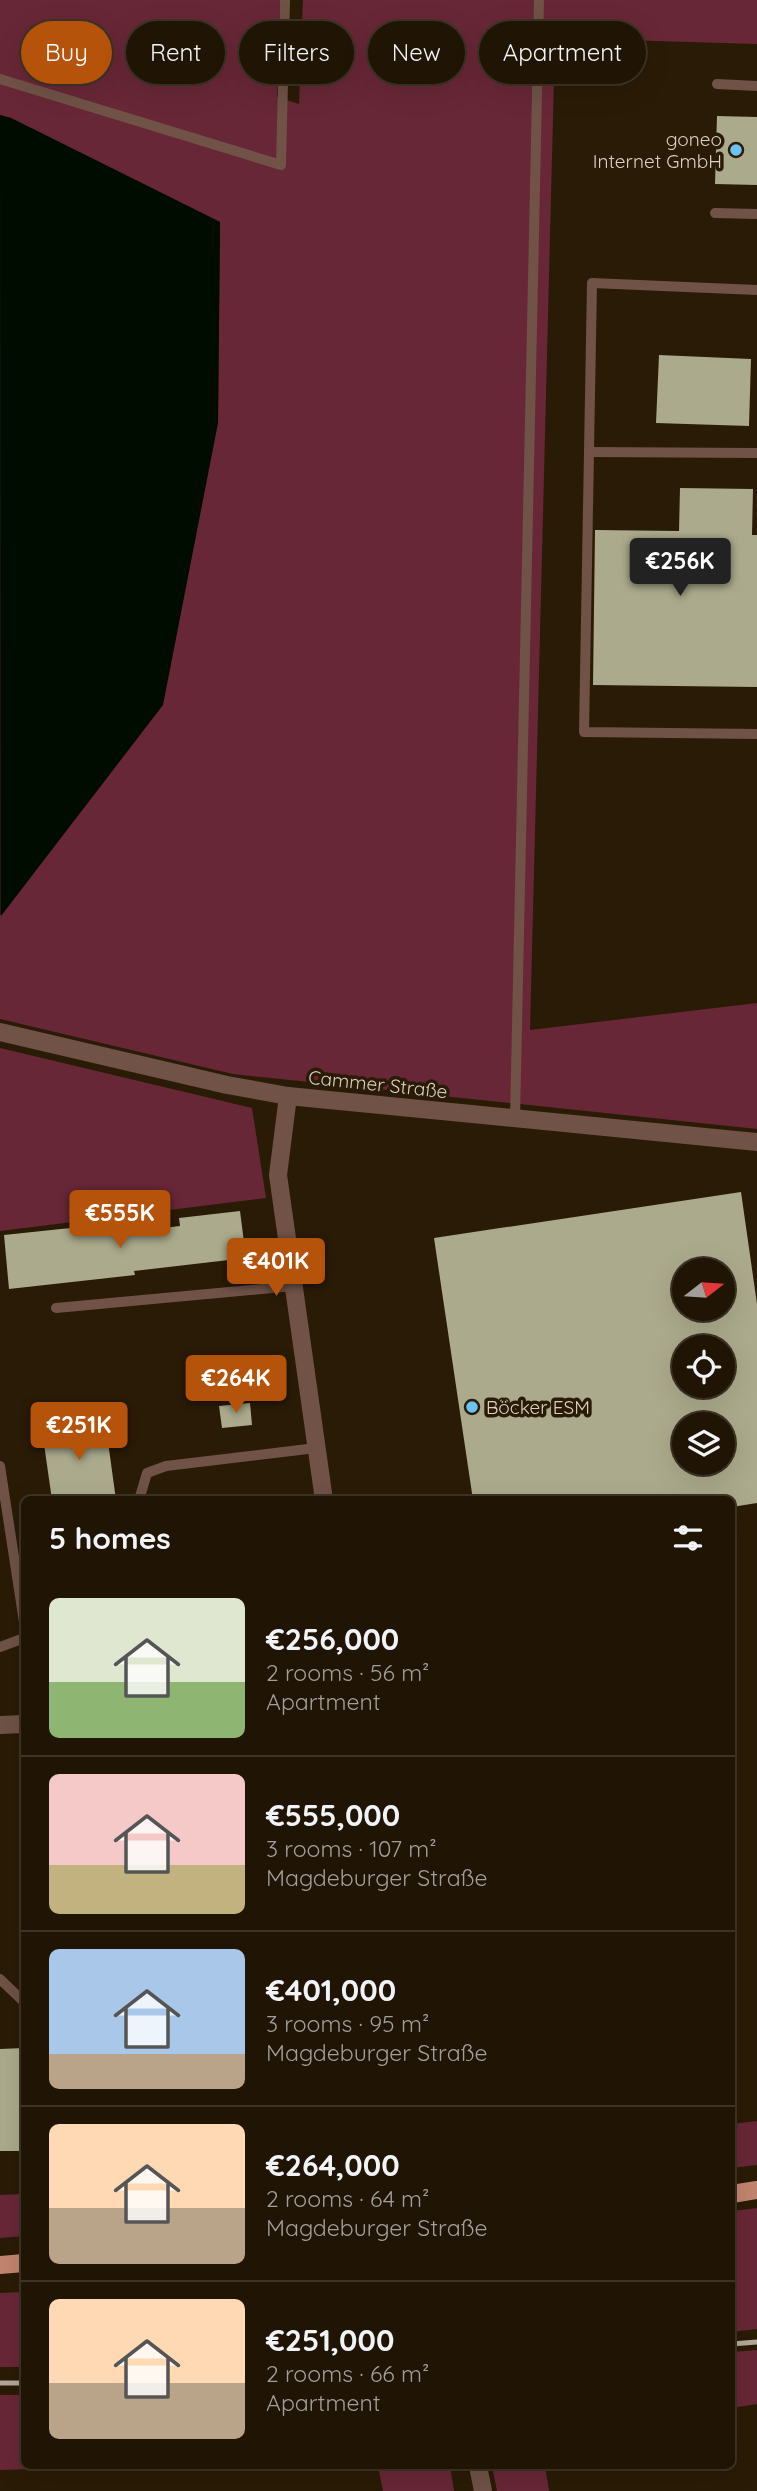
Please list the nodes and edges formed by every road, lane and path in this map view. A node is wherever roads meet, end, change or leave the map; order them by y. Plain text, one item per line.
1 (285, 0) edge
2 (539, 0) edge
3 (0, 79) edge
4 (717, 85) dead end
5 (757, 86) edge
6 (715, 213) dead end
7 (757, 214) edge
8 (757, 290) edge
9 (589, 452) junction
10 (757, 453) edge
11 (757, 734) edge
12 (0, 1032) edge
13 (288, 1096) junction
14 (515, 1119) junction
15 (757, 1142) edge
16 (294, 1286) junction
17 (56, 1308) dead end
18 (316, 1448) junction
19 (0, 1466) edge
20 (140, 1496) edge
21 (323, 1496) edge
22 (21, 1602) edge
23 (21, 1640) edge
24 (0, 1647) edge
25 (21, 1724) edge
26 (0, 1725) edge
27 (0, 1979) edge
28 (21, 1999) edge
29 (757, 2190) edge
30 (735, 2194) edge
31 (21, 2263) edge
32 (0, 2264) edge
33 (479, 2469) edge
34 (483, 2491) edge

1 - 3 lane
2 - 14 lane
4 - 5 lane
6 - 7 lane
8 - 9 lane
9 - 10 lane
9 - 11 lane
12 - 13 street, Cammer Straße
13 - 14 street, Cammer Straße
13 - 16 street
14 - 15 street, Cammer Straße
16 - 17 lane
16 - 18 street
18 - 20 lane
18 - 21 street
19 - 22 lane
23 - 24 lane
25 - 26 street
27 - 28 lane
29 - 30 main road
31 - 32 main road
33 - 34 street

